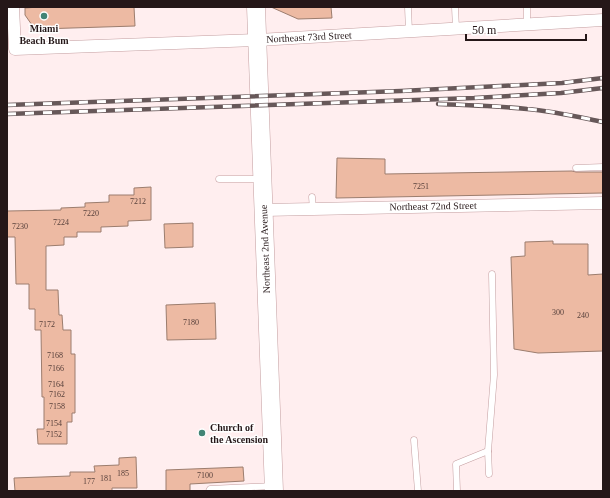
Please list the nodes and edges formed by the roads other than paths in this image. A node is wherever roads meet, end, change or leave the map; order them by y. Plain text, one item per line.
1 (13, 7) edge
2 (256, 7) edge
3 (408, 7) edge
4 (455, 7) edge
5 (526, 7) edge
6 (603, 20) edge
7 (527, 25) junction
8 (456, 29) junction
9 (409, 32) junction
10 (258, 40) junction
11 (603, 167) edge
12 (576, 168) dead end
13 (219, 179) dead end
14 (263, 179) junction
15 (603, 203) edge
16 (264, 210) junction
17 (492, 274) dead end
18 (414, 440) dead end
19 (488, 451) junction
20 (489, 474) dead end
21 (274, 488) edge
22 (209, 491) edge
23 (418, 491) edge
24 (457, 491) edge

1 - 10 street, Northeast 73rd Street
2 - 10 main road, Northeast 2nd Avenue
3 - 9 lane
4 - 8 lane
5 - 7 lane
6 - 7 street, Northeast 73rd Street
7 - 8 street, Northeast 73rd Street
8 - 9 street, Northeast 73rd Street
9 - 10 street, Northeast 73rd Street
10 - 14 main road, Northeast 2nd Avenue
11 - 12 lane
13 - 14 lane
14 - 16 main road, Northeast 2nd Avenue
15 - 16 street, Northeast 72nd Street
16 - 21 main road, Northeast 2nd Avenue
17 - 19 lane
18 - 23 lane
19 - 20 lane
19 - 24 lane
21 - 22 lane

